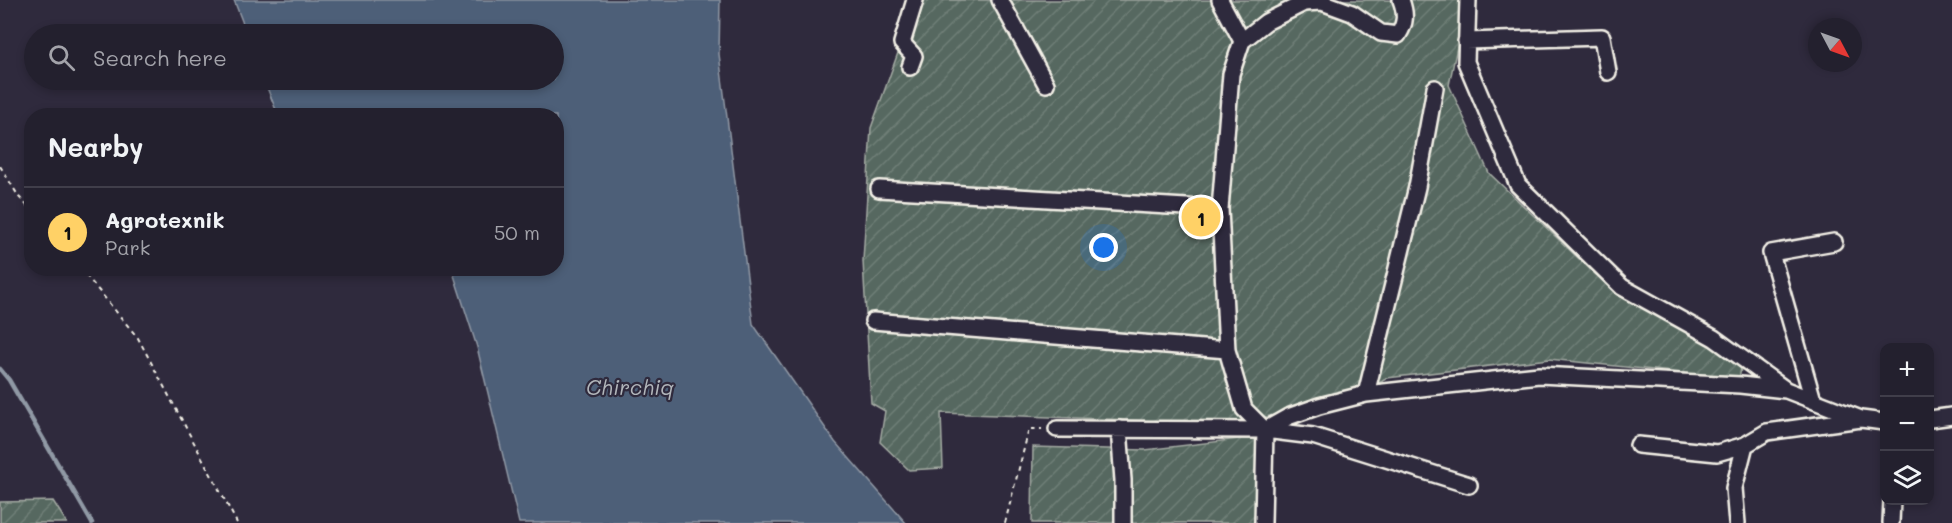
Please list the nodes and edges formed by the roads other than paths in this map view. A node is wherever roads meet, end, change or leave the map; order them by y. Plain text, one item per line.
1 (915, 0) edge
2 (1000, 0) edge
3 (1220, 0) edge
4 (1401, 0) edge
5 (1468, 0) edge
6 (1242, 41) junction
7 (1466, 41) junction
8 (910, 67) dead end
9 (1608, 72) dead end
10 (1047, 84) dead end
11 (1435, 88) dead end
12 (879, 189) dead end
13 (1220, 209) junction
14 (1834, 242) dead end
15 (873, 321) dead end
16 (1227, 350) junction
17 (1786, 390) junction
18 (1366, 394) junction
19 (1813, 400) junction
20 (1952, 416) edge
21 (1934, 418) edge
22 (1861, 419) junction
23 (1880, 421) edge
24 (1057, 429) road end
25 (1119, 429) junction
26 (1265, 430) junction
27 (1638, 445) dead end
28 (1745, 445) junction
29 (1469, 485) dead end
30 (1892, 505) edge
31 (1123, 523) edge
32 (1263, 523) edge
33 (1737, 523) edge
34 (1891, 523) edge

1 - 8 street
2 - 10 street
3 - 6 street
4 - 6 street
5 - 7 street
6 - 13 street
7 - 9 street
7 - 17 street
11 - 18 street
12 - 13 street
13 - 16 street
14 - 19 street
15 - 16 street
16 - 26 street
17 - 18 street
17 - 19 street
18 - 26 street
19 - 22 street
20 - 21 street
22 - 23 street
22 - 28 street
24 - 25 street
25 - 26 street
25 - 31 street
26 - 29 street
26 - 32 street
27 - 28 street
28 - 33 street
30 - 34 street

